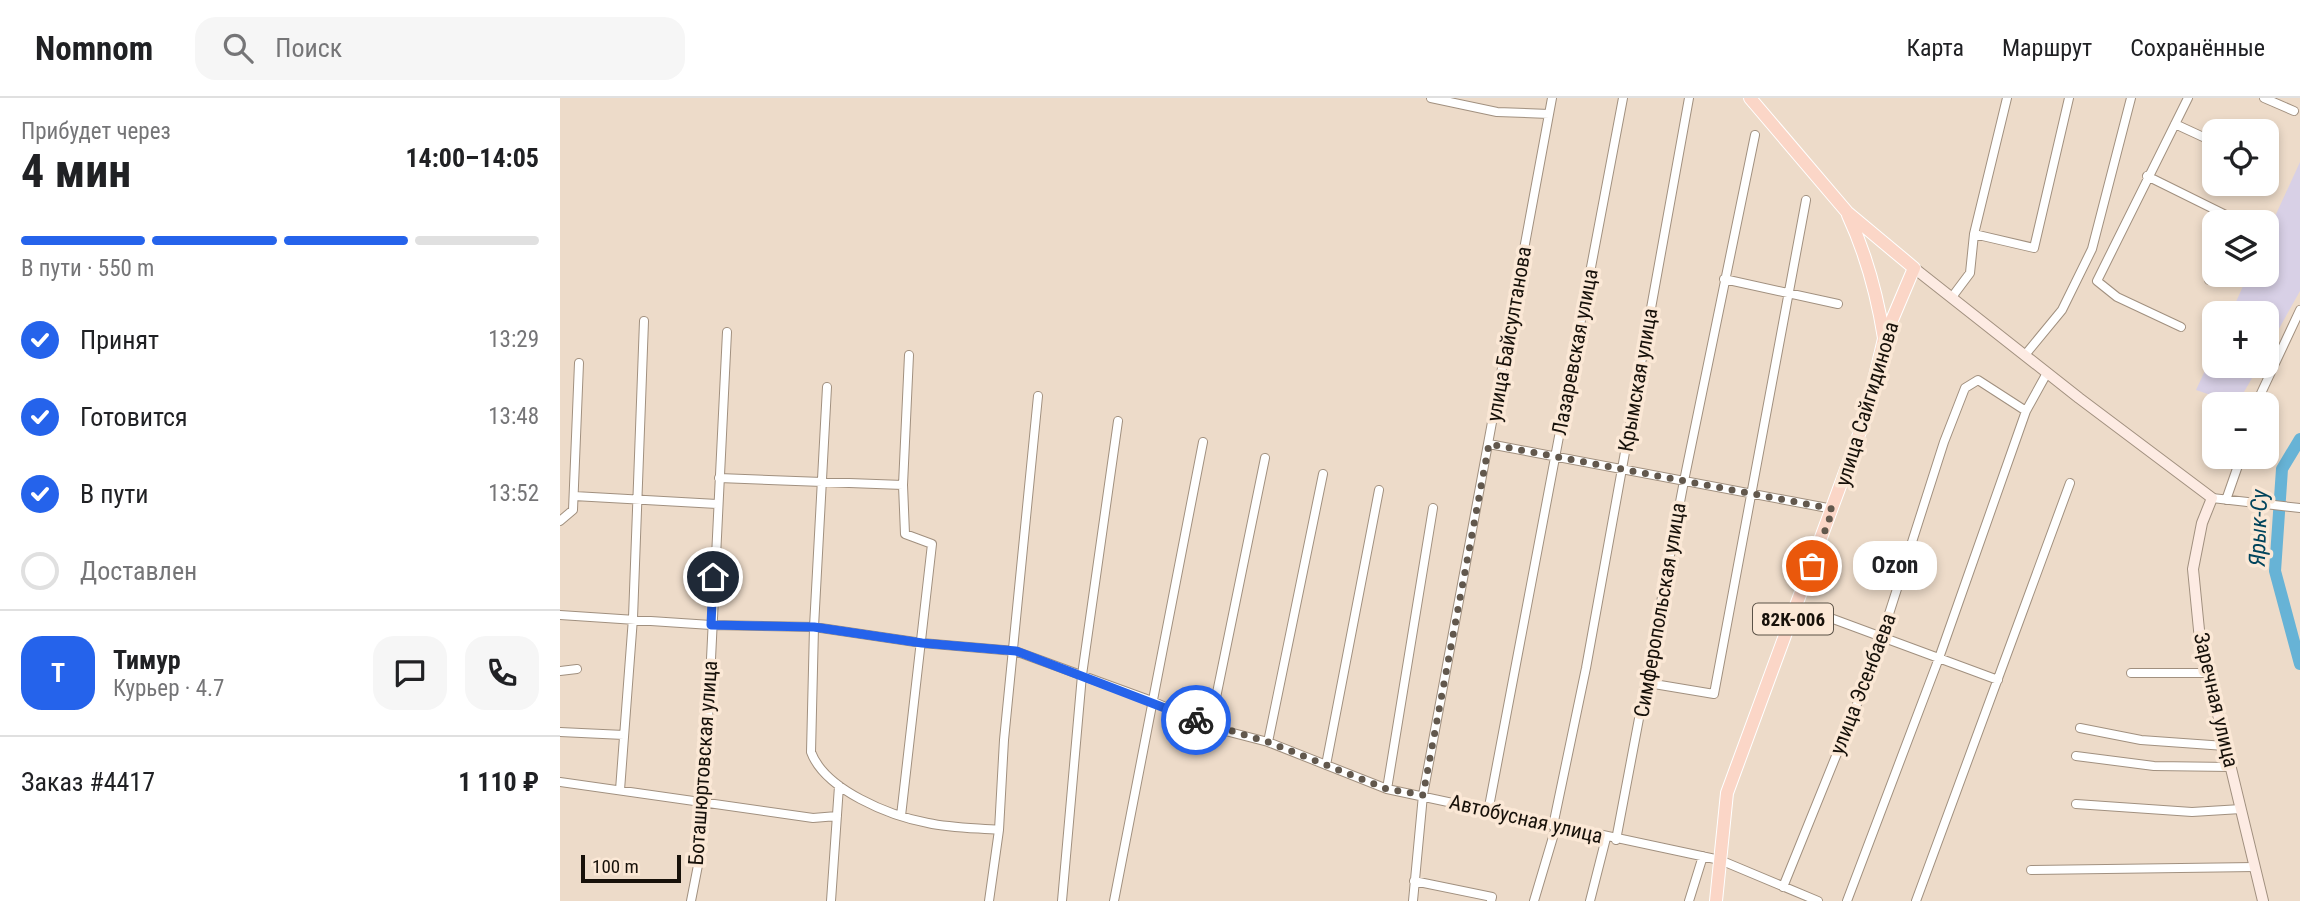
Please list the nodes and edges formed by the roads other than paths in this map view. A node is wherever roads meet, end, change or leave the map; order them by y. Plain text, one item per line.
1 (1431, 98) edge
2 (1552, 98) edge
3 (1623, 98) edge
4 (1689, 98) edge
5 (1750, 98) edge
6 (2007, 98) edge
7 (2069, 98) edge
8 (2131, 98) edge
9 (2188, 98) edge
10 (2264, 98) edge
11 (2294, 111) dead end
12 (1549, 114) junction
13 (2175, 124) junction
14 (1755, 135) dead end
15 (2202, 136) edge
16 (2147, 176) junction
17 (1806, 200) dead end
18 (2216, 210) edge
19 (1847, 212) junction
20 (1974, 234) junction
21 (1914, 268) junction
22 (1724, 279) junction
23 (1789, 293) junction
24 (1952, 297) junction
25 (1838, 304) dead end
26 (2300, 310) edge
27 (644, 321) dead end
28 (2181, 327) dead end
29 (727, 332) dead end
30 (1884, 339) junction
31 (909, 355) dead end
32 (2025, 355) junction
33 (579, 363) dead end
34 (2047, 373) junction
35 (827, 387) dead end
36 (2262, 392) edge
37 (1038, 396) dead end
38 (2026, 411) junction
39 (1118, 421) dead end
40 (1203, 442) dead end
41 (1489, 444) junction
42 (1555, 457) junction
43 (1265, 458) dead end
44 (1622, 469) junction
45 (2237, 469) edge
46 (1323, 474) dead end
47 (719, 478) junction
48 (1684, 481) junction
49 (822, 482) junction
50 (2070, 483) dead end
51 (903, 485) junction
52 (1379, 490) dead end
53 (1752, 494) junction
54 (574, 496) junction
55 (2212, 498) junction
56 (637, 500) junction
57 (2226, 500) junction
58 (718, 504) junction
59 (1433, 508) dead end
60 (2300, 508) edge
61 (1833, 509) junction
62 (560, 521) edge
63 (1798, 606) junction
64 (560, 615) edge
65 (633, 618) junction
66 (711, 625) junction
67 (814, 627) junction
68 (1882, 636) junction
69 (922, 643) junction
70 (1016, 651) junction
71 (1939, 658) junction
72 (577, 669) dead end
73 (560, 671) edge
74 (2131, 673) dead end
75 (2208, 673) junction
76 (1082, 676) junction
77 (1998, 680) junction
78 (1648, 683) junction
79 (1152, 701) junction
80 (1210, 727) junction
81 (2080, 728) dead end
82 (560, 732) edge
83 (624, 735) junction
84 (1268, 742) junction
85 (2225, 746) junction
86 (2076, 756) dead end
87 (1326, 765) junction
88 (2231, 767) junction
89 (560, 782) edge
90 (839, 786) junction
91 (1387, 789) junction
92 (620, 790) junction
93 (1423, 795) junction
94 (704, 802) junction
95 (2076, 804) dead end
96 (2241, 809) junction
97 (1488, 812) junction
98 (837, 816) junction
99 (901, 816) junction
100 (1555, 827) junction
101 (999, 830) junction
102 (1606, 838) junction
103 (1616, 840) junction
104 (1703, 856) junction
105 (1720, 860) junction
106 (2255, 867) junction
107 (2031, 870) dead end
108 (1414, 881) junction
109 (1783, 887) junction
110 (691, 901) edge
111 (831, 901) edge
112 (989, 901) edge
113 (1062, 901) edge
114 (1114, 901) edge
115 (1413, 901) edge
116 (1491, 901) edge
117 (1534, 901) edge
118 (1590, 901) edge
119 (1689, 901) edge
120 (1716, 901) edge
121 (1818, 901) edge
122 (1847, 901) edge
123 (1916, 901) edge
124 (2263, 901) edge

1 - 12 street
2 - 12 street, улица Байсултанова
3 - 42 street, Лазаревская улица
4 - 44 street, Крымская улица
5 - 19 main road, 82К-006
6 - 20 street
7 - 20 street
8 - 32 street
9 - 13 street
10 - 11 street
12 - 41 street, улица Байсултанова
13 - 15 street
13 - 16 street
14 - 22 street, Симферопольская улица
16 - 18 street
16 - 28 street
17 - 23 street
19 - 21 main road
19 - 30 main road, 82К-006
20 - 24 street
21 - 24 main road
21 - 30 main road, улица Сайгидинова
22 - 23 street
22 - 48 street, Симферопольская улица
23 - 25 street
23 - 53 street
24 - 32 main road
26 - 36 street
27 - 56 street
29 - 47 street, Боташюртовская улица
30 - 61 main road, улица Сайгидинова / 82К-006
31 - 51 street
32 - 34 main road
33 - 54 street
34 - 38 street
34 - 55 main road
35 - 49 street
37 - 70 street
38 - 68 street, улица Эсенбаева
38 - 71 street
39 - 76 street
40 - 79 street
41 - 42 street
41 - 93 street, улица Байсултанова
42 - 44 street
42 - 97 street, Лазаревская улица
43 - 80 street
44 - 48 street
44 - 100 street, Крымская улица
45 - 57 street
46 - 84 street
47 - 49 street
47 - 58 street, Боташюртовская улица
48 - 53 street
48 - 78 street, Симферопольская улица
49 - 51 street
49 - 67 street
50 - 77 street
51 - 69 street
52 - 87 street
53 - 61 street
53 - 78 street
54 - 56 street
54 - 62 street
55 - 57 street
55 - 75 main road, Заречная улица
56 - 58 street
56 - 65 street
57 - 60 street
58 - 66 street, Боташюртовская улица
59 - 91 street
61 - 63 main road, улица Сайгидинова / 82К-006
63 - 68 street
63 - 105 main road, улица Сайгидинова / 82К-006
64 - 65 street, Автобусная улица
65 - 66 street, Автобусная улица
65 - 83 street
66 - 67 street, Автобусная улица
66 - 94 street, Боташюртовская улица
67 - 69 street, Автобусная улица
67 - 90 street
68 - 71 street
68 - 109 street, улица Эсенбаева
69 - 70 street, Автобусная улица
69 - 99 street
70 - 76 street, Автобусная улица
70 - 101 street
71 - 77 street
71 - 122 street
72 - 73 street
74 - 75 street
75 - 85 main road, Заречная улица
76 - 79 street, Автобусная улица
76 - 113 street
77 - 123 street
78 - 103 street, Симферопольская улица
79 - 80 street, Автобусная улица
79 - 114 street
80 - 84 street, Автобусная улица
81 - 85 street
82 - 83 street
83 - 92 street
84 - 87 street, Автобусная улица
85 - 88 main road, Заречная улица
86 - 88 street
87 - 91 street, Автобусная улица
88 - 96 main road, Заречная улица
89 - 92 street
90 - 98 street
90 - 99 street
91 - 93 street, Автобусная улица
92 - 94 street
93 - 97 street, Автобусная улица
93 - 108 street, улица Байсултанова
94 - 98 street
94 - 110 street, Боташюртовская улица
95 - 96 street
96 - 106 main road, Заречная улица
97 - 100 street, Автобусная улица
98 - 111 street
99 - 101 street
100 - 102 street, Автобусная улица
100 - 117 street, Крымская улица
101 - 112 street
102 - 103 street, Автобусная улица
102 - 118 street
103 - 104 street, Автобусная улица
104 - 105 street, Автобусная улица
104 - 119 street
105 - 109 street, Автобусная улица
105 - 120 main road, улица Сайгидинова / 82К-006
106 - 107 street
106 - 124 main road, Заречная улица
108 - 115 street, улица Байсултанова
108 - 116 street
109 - 121 street, Автобусная улица

